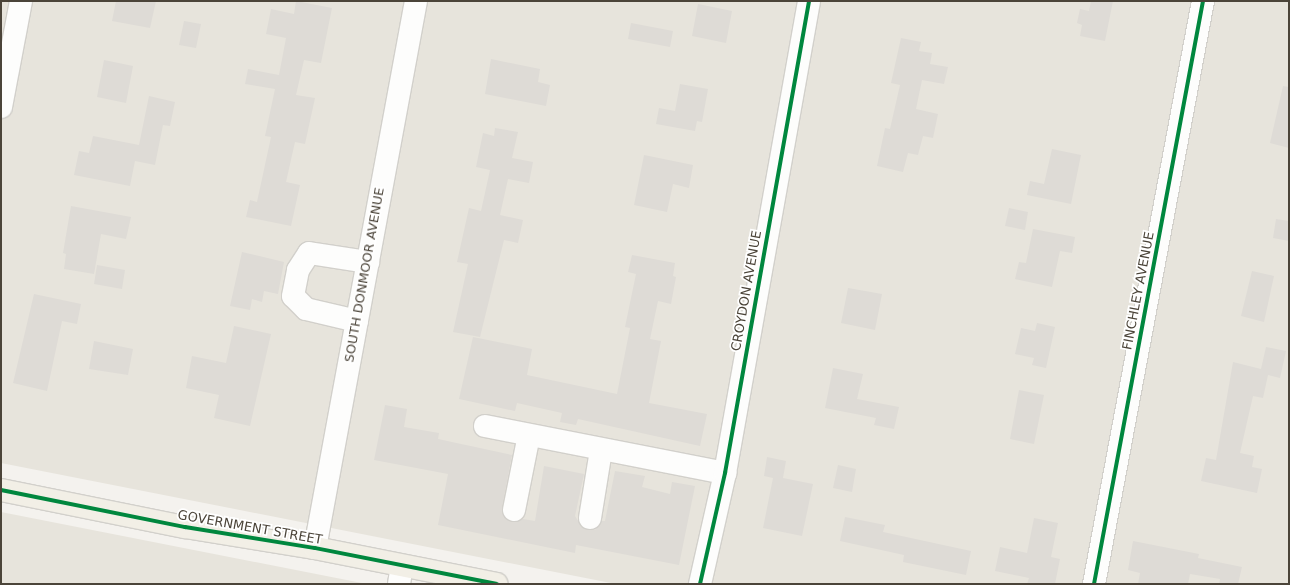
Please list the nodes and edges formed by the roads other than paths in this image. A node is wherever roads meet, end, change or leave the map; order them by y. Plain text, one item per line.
1 (21, 1) edge
2 (416, 1) edge
3 (809, 1) edge
4 (1203, 1) edge
5 (1, 107) edge
6 (368, 262) junction
7 (357, 321) junction
8 (485, 426) dead end
9 (529, 435) junction
10 (601, 450) junction
11 (725, 473) junction
12 (1, 490) edge
13 (514, 510) dead end
14 (590, 518) dead end
15 (315, 548) junction
16 (400, 575) edge
17 (496, 584) edge
18 (700, 584) edge
19 (1094, 584) edge

1 - 5 street
2 - 6 street, SOUTH DONMOOR AVENUE
3 - 11 street, CROYDON AVENUE
4 - 19 street, FINCHLEY AVENUE
6 - 7 street, SOUTH DONMOOR AVENUE
6 - 7 street
7 - 15 street, SOUTH DONMOOR AVENUE
8 - 9 street
9 - 10 street
9 - 13 street
10 - 11 street
10 - 14 street
11 - 18 street, CROYDON AVENUE
12 - 15 main road, GOVERNMENT STREET
15 - 16 main road, GOVERNMENT STREET
16 - 17 main road, GOVERNMENT STREET

